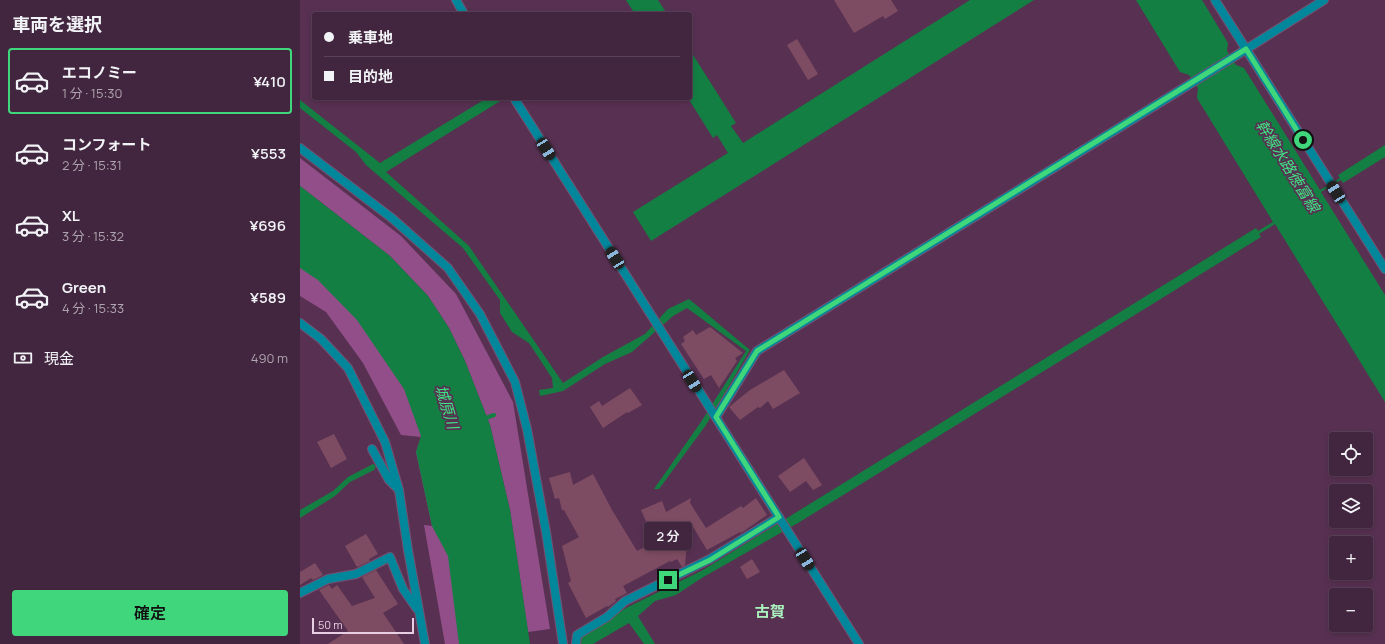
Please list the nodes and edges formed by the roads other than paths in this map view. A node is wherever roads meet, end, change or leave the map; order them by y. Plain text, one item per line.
1 (456, 0) edge
2 (1215, 0) edge
3 (1324, 0) edge
4 (463, 12) edge
5 (1246, 49) junction
6 (515, 100) edge
7 (300, 148) edge
8 (1385, 269) edge
9 (300, 322) edge
10 (715, 416) junction
11 (372, 449) dead end
12 (399, 490) junction
13 (780, 519) junction
14 (300, 593) edge
15 (419, 612) junction
16 (425, 644) edge
17 (563, 644) edge
18 (576, 644) edge
19 (859, 644) edge

1 - 4 street
2 - 5 street
3 - 5 street
5 - 8 street
5 - 10 street
6 - 10 street
7 - 17 street
9 - 12 street
10 - 13 street
11 - 12 street
12 - 15 street
13 - 18 street
13 - 19 street
14 - 15 street
15 - 16 street

